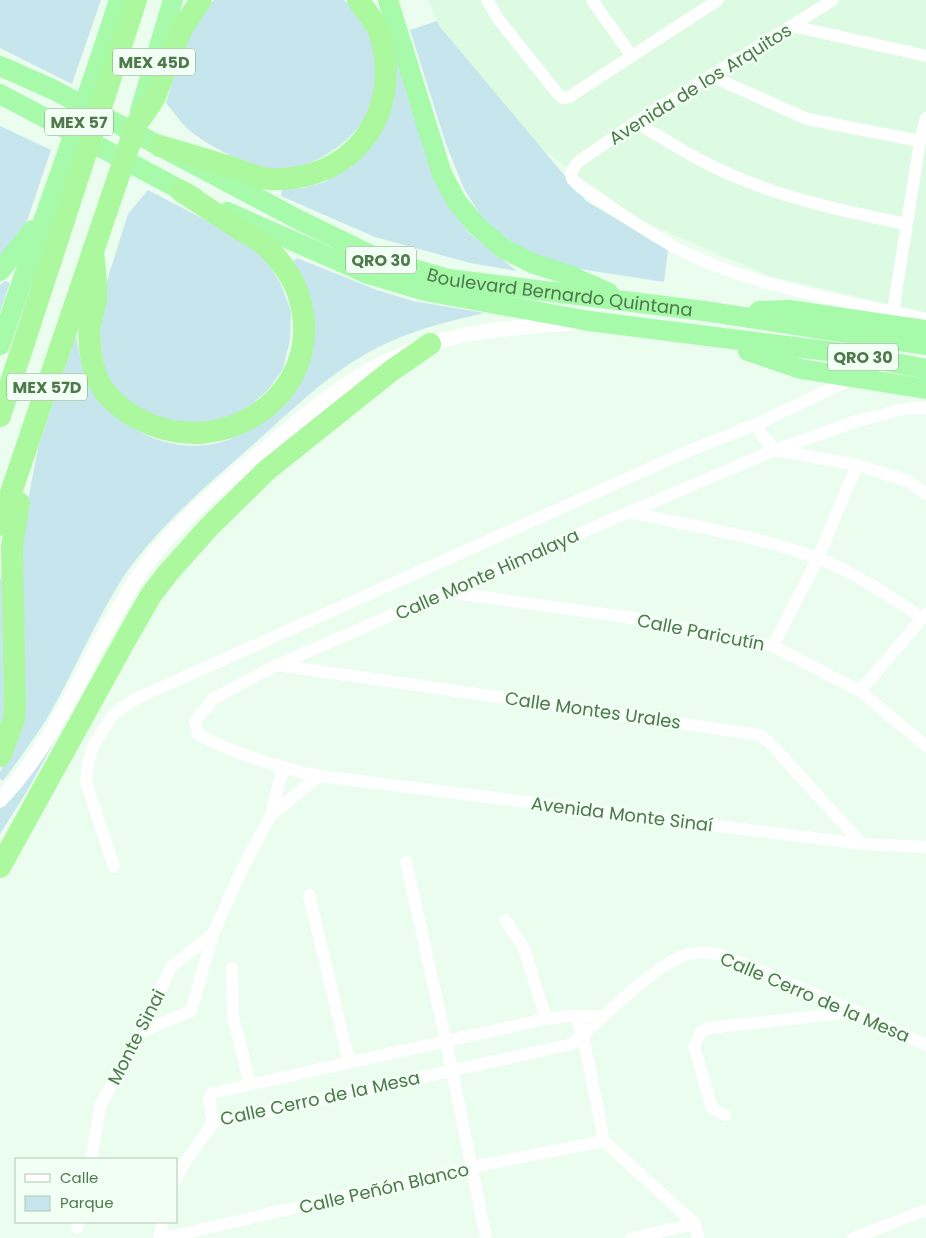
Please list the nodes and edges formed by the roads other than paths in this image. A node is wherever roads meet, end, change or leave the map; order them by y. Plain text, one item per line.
1 (111, 0) edge
2 (119, 0) edge
3 (136, 0) edge
4 (172, 0) edge
5 (201, 0) edge
6 (358, 0) edge
7 (388, 0) edge
8 (487, 0) edge
9 (592, 0) edge
10 (718, 0) edge
11 (833, 0) edge
12 (792, 26) junction
13 (106, 39) junction
14 (632, 55) junction
15 (926, 56) edge
16 (0, 58) edge
17 (0, 66) edge
18 (102, 76) junction
19 (711, 76) junction
20 (52, 89) junction
21 (0, 94) edge
22 (0, 104) edge
23 (43, 115) junction
24 (926, 118) edge
25 (636, 122) junction
26 (136, 125) junction
27 (920, 141) junction
28 (160, 146) junction
29 (69, 177) junction
30 (181, 191) junction
31 (46, 209) junction
32 (906, 224) junction
33 (93, 250) junction
34 (0, 271) edge
35 (627, 301) junction
36 (711, 312) junction
37 (893, 312) junction
38 (926, 319) edge
39 (589, 322) junction
40 (926, 330) edge
41 (706, 336) junction
42 (430, 344) junction
43 (0, 345) edge
44 (926, 345) edge
45 (54, 367) junction
46 (15, 368) junction
47 (926, 369) edge
48 (855, 378) junction
49 (926, 389) edge
50 (0, 393) edge
51 (926, 408) edge
52 (0, 416) edge
53 (757, 424) junction
54 (775, 450) junction
55 (857, 465) junction
56 (926, 494) edge
57 (629, 512) junction
58 (0, 524) edge
59 (818, 558) junction
60 (446, 592) junction
61 (924, 616) edge
62 (773, 646) junction
63 (277, 666) junction
64 (860, 691) junction
65 (926, 746) edge
66 (0, 756) edge
67 (283, 768) junction
68 (319, 776) junction
69 (0, 800) edge
70 (271, 815) junction
71 (862, 844) junction
72 (926, 847) edge
73 (406, 862) dead end
74 (0, 867) edge
75 (114, 867) dead end
76 (309, 895) dead end
77 (505, 920) dead end
78 (213, 934) junction
79 (232, 968) dead end
80 (857, 1012) junction
81 (603, 1016) junction
82 (576, 1017) junction
83 (546, 1019) junction
84 (141, 1032) junction
85 (583, 1035) junction
86 (446, 1041) junction
87 (926, 1045) edge
88 (349, 1062) junction
89 (452, 1069) junction
90 (250, 1084) junction
91 (725, 1115) dead end
92 (213, 1123) junction
93 (604, 1141) junction
94 (90, 1158) edge
95 (472, 1167) junction
96 (178, 1176) edge
97 (926, 1210) edge
98 (163, 1223) edge
99 (695, 1224) junction
100 (159, 1238) edge
101 (164, 1238) edge
102 (486, 1238) edge
103 (631, 1238) edge
104 (698, 1238) edge
105 (853, 1238) edge

1 - 13 highway
2 - 13 highway
3 - 18 highway, MEX 57D
4 - 26 highway, MEX 45D
5 - 26 highway
6 - 28 highway
7 - 35 highway
8 - 14 street
9 - 14 street
10 - 14 street
11 - 12 street, Avenida de los Arquitos
12 - 15 street
12 - 19 street, Avenida de los Arquitos
13 - 18 highway
16 - 20 highway
17 - 20 highway, Boulevard Bernardo Quintana / QRO 30
18 - 29 highway, MEX 57D
19 - 25 street, Avenida de los Arquitos
19 - 27 street
20 - 28 highway, Boulevard Bernardo Quintana / QRO 30
21 - 23 highway, Boulevard Bernardo Quintana / QRO 30
22 - 23 highway
23 - 30 highway, Boulevard Bernardo Quintana / QRO 30
24 - 27 street
25 - 32 street
25 - 37 street, Avenida de los Arquitos
26 - 33 highway, MEX 57D
27 - 32 street
28 - 35 highway, Boulevard Bernardo Quintana / QRO 30
29 - 31 highway
29 - 46 highway, MEX 57D
30 - 33 highway
30 - 39 highway, Boulevard Bernardo Quintana / QRO 30
31 - 34 highway
31 - 43 highway
32 - 37 street
33 - 45 highway, MEX 57D
35 - 36 highway, Boulevard Bernardo Quintana / QRO 30
36 - 40 highway
36 - 44 highway, Boulevard Bernardo Quintana / QRO 30
37 - 38 street
39 - 41 highway, Boulevard Bernardo Quintana / QRO 30
39 - 42 street
41 - 47 highway, Boulevard Bernardo Quintana / QRO 30
41 - 48 highway
42 - 69 street
42 - 74 highway
45 - 58 highway, MEX 57D
45 - 66 highway
46 - 50 highway
46 - 52 highway, MEX 57D
48 - 49 highway
48 - 53 street
51 - 54 street, Calle Monte Himalaya
53 - 54 street
53 - 75 street
54 - 55 street
54 - 57 street, Calle Monte Himalaya
55 - 56 street
55 - 59 street
57 - 59 street
57 - 60 street, Calle Monte Himalaya
59 - 61 street
59 - 62 street
60 - 62 street, Calle Paricutín
60 - 63 street, Calle Monte Himalaya
61 - 64 street
62 - 64 street, Calle Paricutín
63 - 67 street, Calle Monte Himalaya
63 - 71 street, Calle Montes Urales
64 - 65 street, Calle Paricutín
67 - 68 street, Calle Monte Himalaya
67 - 70 street, Monte Sinai
68 - 70 street, Monte Sinai
68 - 71 street, Avenida Monte Sinaí
70 - 78 street, Monte Sinai
71 - 72 street, Avenida Monte Sinaí
73 - 86 street
76 - 88 street
77 - 83 street
78 - 84 street, Monte Sinai
78 - 84 street, Monte Sinai
79 - 90 street
80 - 81 street, Calle Cerro de la Mesa
80 - 87 street, Calle Cerro de la Mesa
80 - 91 street
81 - 82 street, Calle Cerro de la Mesa
81 - 85 street, Calle Cerro de la Mesa
82 - 83 street, Calle Cerro de la Mesa
82 - 85 street
83 - 86 street, Calle Cerro de la Mesa
84 - 94 street, Monte Sinai
85 - 89 street, Calle Cerro de la Mesa
85 - 93 street
86 - 88 street, Calle Cerro de la Mesa
86 - 89 street
88 - 90 street, Calle Cerro de la Mesa
89 - 92 street, Calle Cerro de la Mesa
89 - 95 street
90 - 92 street, Calle Cerro de la Mesa
92 - 96 street
93 - 95 street, Calle Peñón Blanco
93 - 99 street
95 - 101 street, Calle Peñón Blanco
95 - 102 street
97 - 105 street
98 - 100 street
99 - 103 street
99 - 104 street

